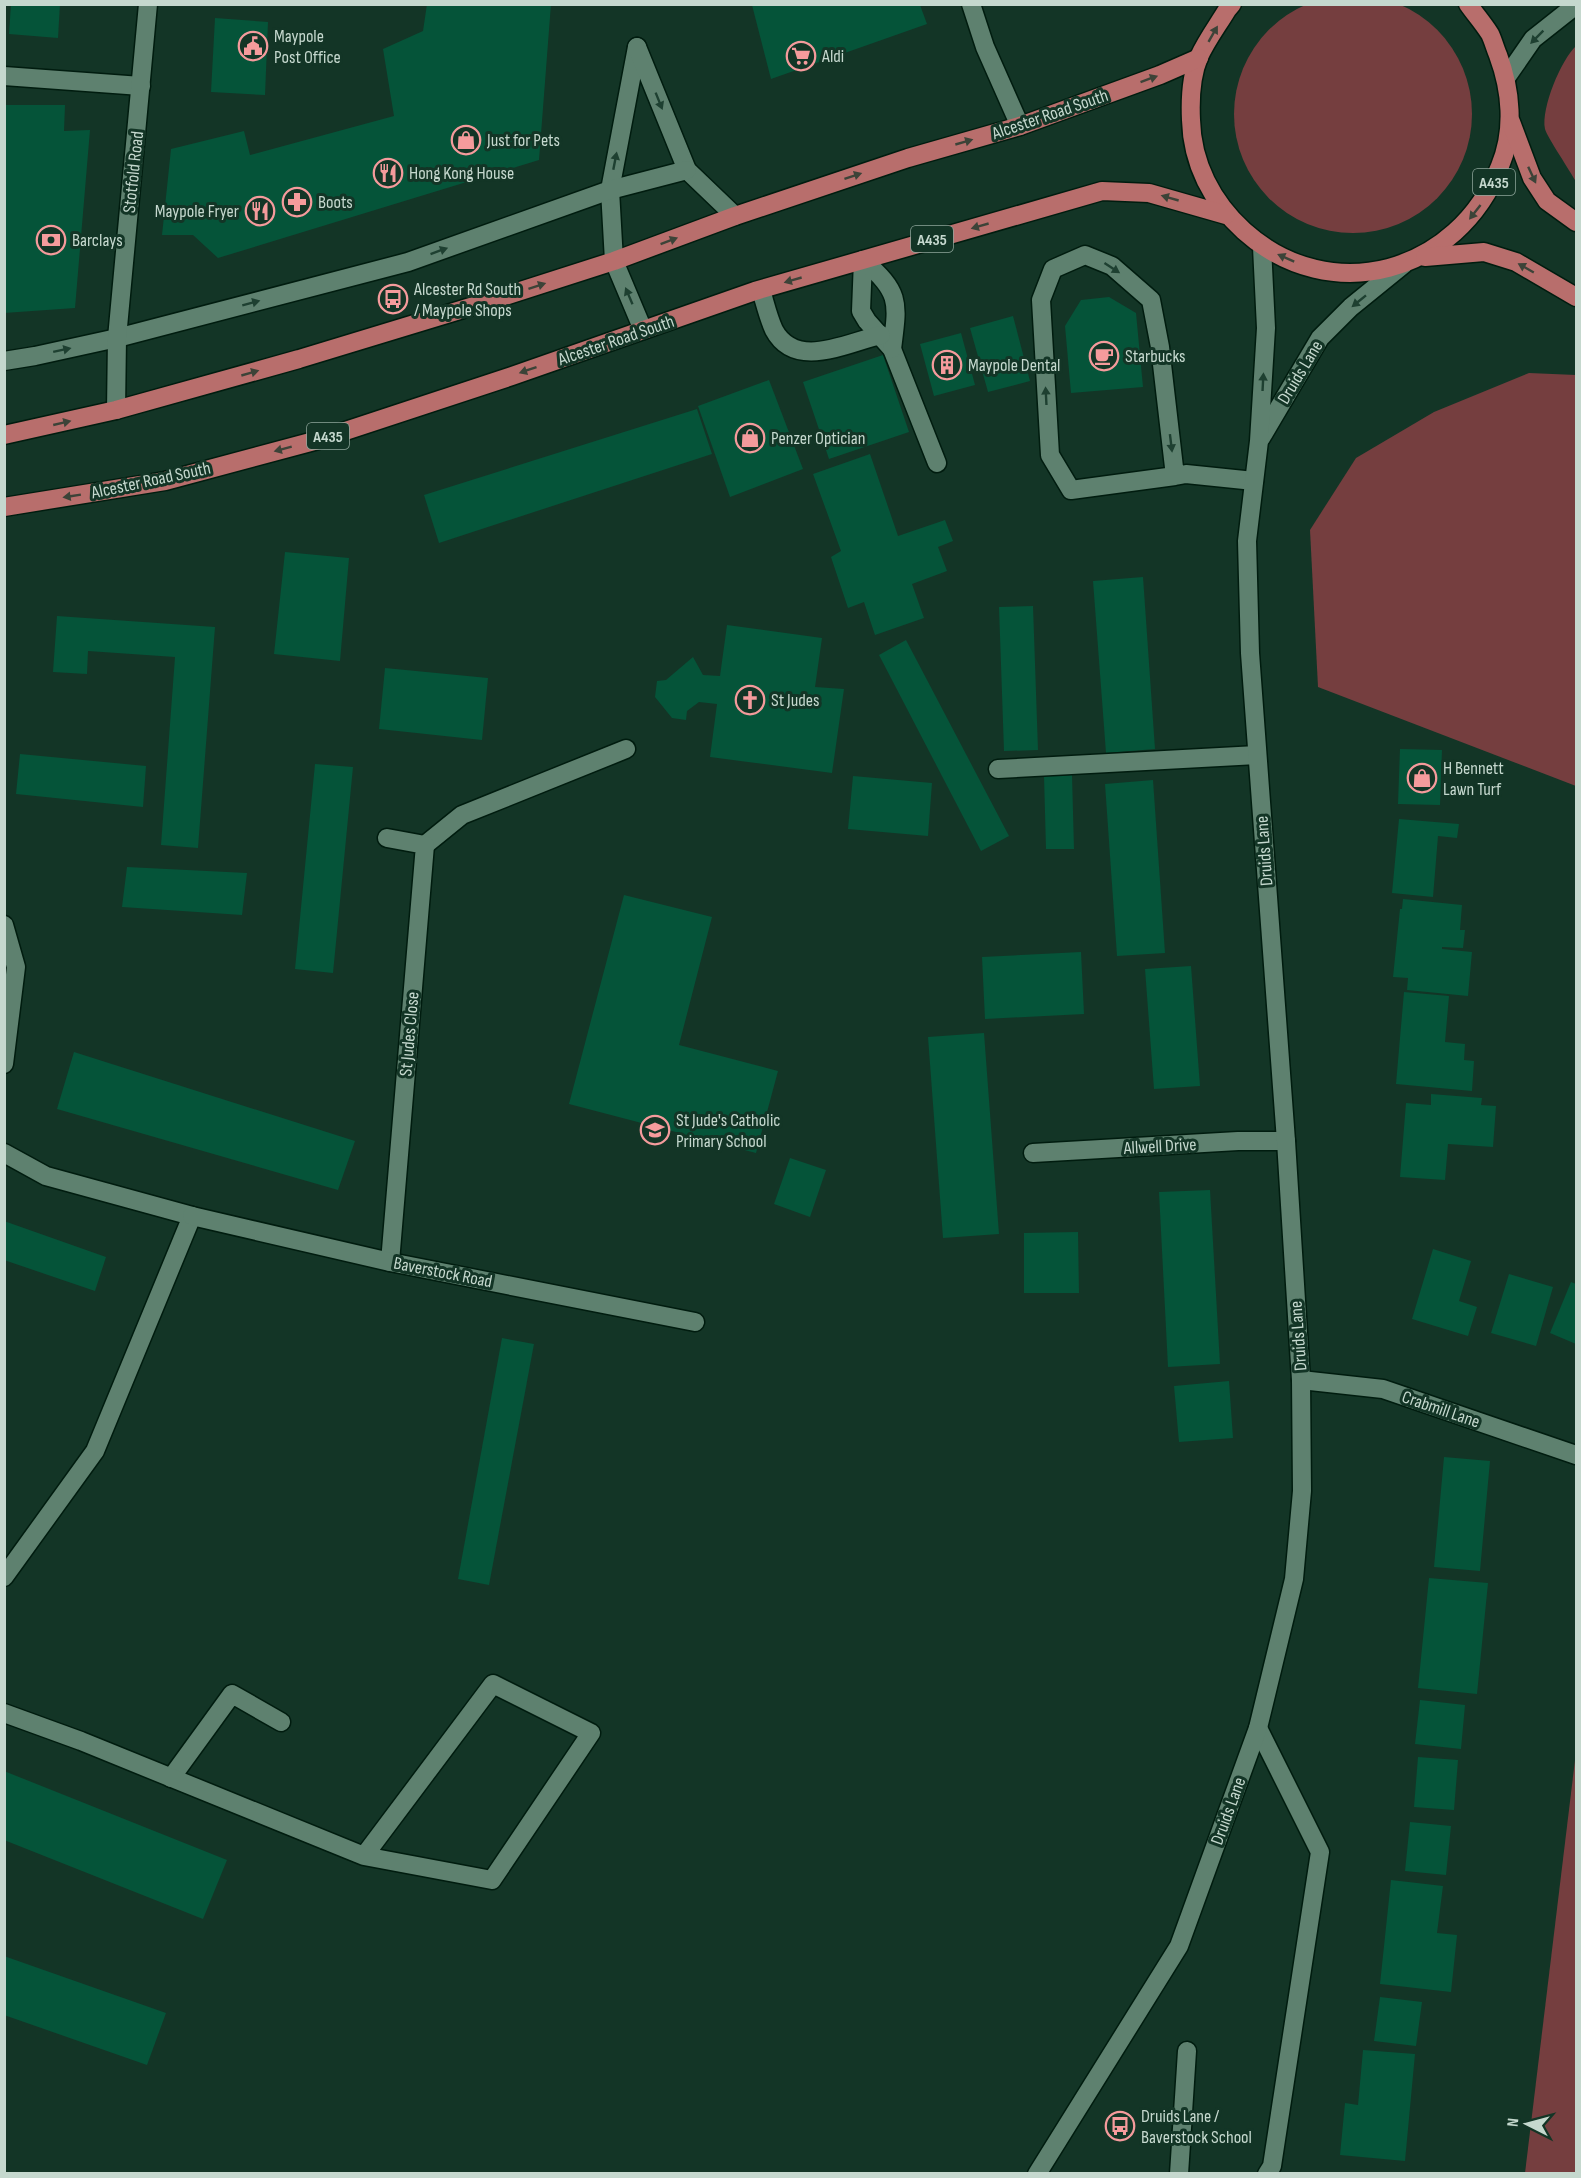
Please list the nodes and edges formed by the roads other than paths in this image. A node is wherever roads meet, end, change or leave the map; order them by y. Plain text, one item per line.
1 (148, 4) edge
2 (970, 4) edge
3 (1468, 4) edge
4 (1576, 5) edge
5 (1229, 6) edge
6 (1199, 57) junction
7 (4, 76) edge
8 (1506, 78) junction
9 (141, 86) junction
10 (1510, 121) junction
11 (1020, 126) junction
12 (687, 170) junction
13 (610, 190) junction
14 (1226, 215) junction
15 (735, 216) junction
16 (1576, 222) edge
17 (1262, 247) junction
18 (863, 260) junction
19 (1412, 260) junction
20 (614, 261) junction
21 (761, 290) junction
22 (1576, 297) edge
23 (643, 330) junction
24 (117, 338) junction
25 (887, 342) junction
26 (4, 360) edge
27 (116, 410) junction
28 (4, 435) edge
29 (1259, 441) junction
30 (937, 463) dead end
31 (1175, 476) junction
32 (1254, 481) junction
33 (4, 507) edge
34 (626, 749) dead end
35 (1257, 754) junction
36 (998, 769) dead end
37 (387, 838) dead end
38 (425, 845) junction
39 (4, 925) edge
40 (4, 1064) edge
41 (1286, 1142) junction
42 (4, 1153) edge
43 (1033, 1153) dead end
44 (192, 1216) junction
45 (390, 1262) junction
46 (695, 1322) dead end
47 (1301, 1380) junction
48 (1576, 1455) edge
49 (4, 1577) edge
50 (4, 1713) edge
51 (281, 1722) dead end
52 (1258, 1728) junction
53 (171, 1778) junction
54 (364, 1856) junction
55 (1187, 2051) dead end
56 (1037, 2174) edge
57 (1179, 2174) edge
58 (1267, 2174) edge

1 - 9 street, Stotfold Road
2 - 11 street
3 - 8 highway, A435
4 -> 8 street
6 -> 5 highway, A435
11 -> 6 highway, Alcester Road South
6 - 14 highway, A435
7 - 9 street
8 - 10 highway, A435
9 - 24 street, Stotfold Road
10 -> 16 highway, A435
10 -> 19 highway, A435
15 -> 11 highway, Alcester Road South
12 - 13 street
13 -> 12 street
12 - 15 street
13 - 20 street
24 -> 13 street
14 - 17 highway, A435
14 -> 18 highway, Alcester Road South / A435
20 -> 15 highway, Alcester Road South
19 -> 17 highway, A435
29 -> 17 street, Druids Lane
18 -> 21 highway, Alcester Road South / A435
18 - 25 street
18 - 25 street
22 -> 19 highway, A435
19 -> 29 street, Druids Lane
23 -> 20 street
27 -> 20 highway, Alcester Road South
21 - 23 highway, Alcester Road South / A435
21 - 25 street
23 -> 33 highway, Alcester Road South / A435
26 -> 24 street
24 - 27 street, Stotfold Road
25 - 30 street
28 -> 27 highway, Alcester Road South
29 - 32 street, Druids Lane
31 -> 31 street
31 - 32 street
32 - 35 street, Druids Lane
34 - 38 street
35 - 36 street
35 - 41 street, Druids Lane
37 - 38 street
38 - 45 street, St Judes Close
39 - 40 street
41 - 43 street, Allwell Drive
41 - 47 street, Druids Lane
42 - 44 street, Baverstock Road
44 - 45 street, Baverstock Road
44 - 49 street
45 - 46 street, Baverstock Road
47 - 48 street, Crabmill Lane
47 - 52 street, Druids Lane
50 - 53 street
51 - 53 street
52 - 56 street, Druids Lane
52 - 58 street
53 - 54 street
54 - 54 street
55 - 57 street

